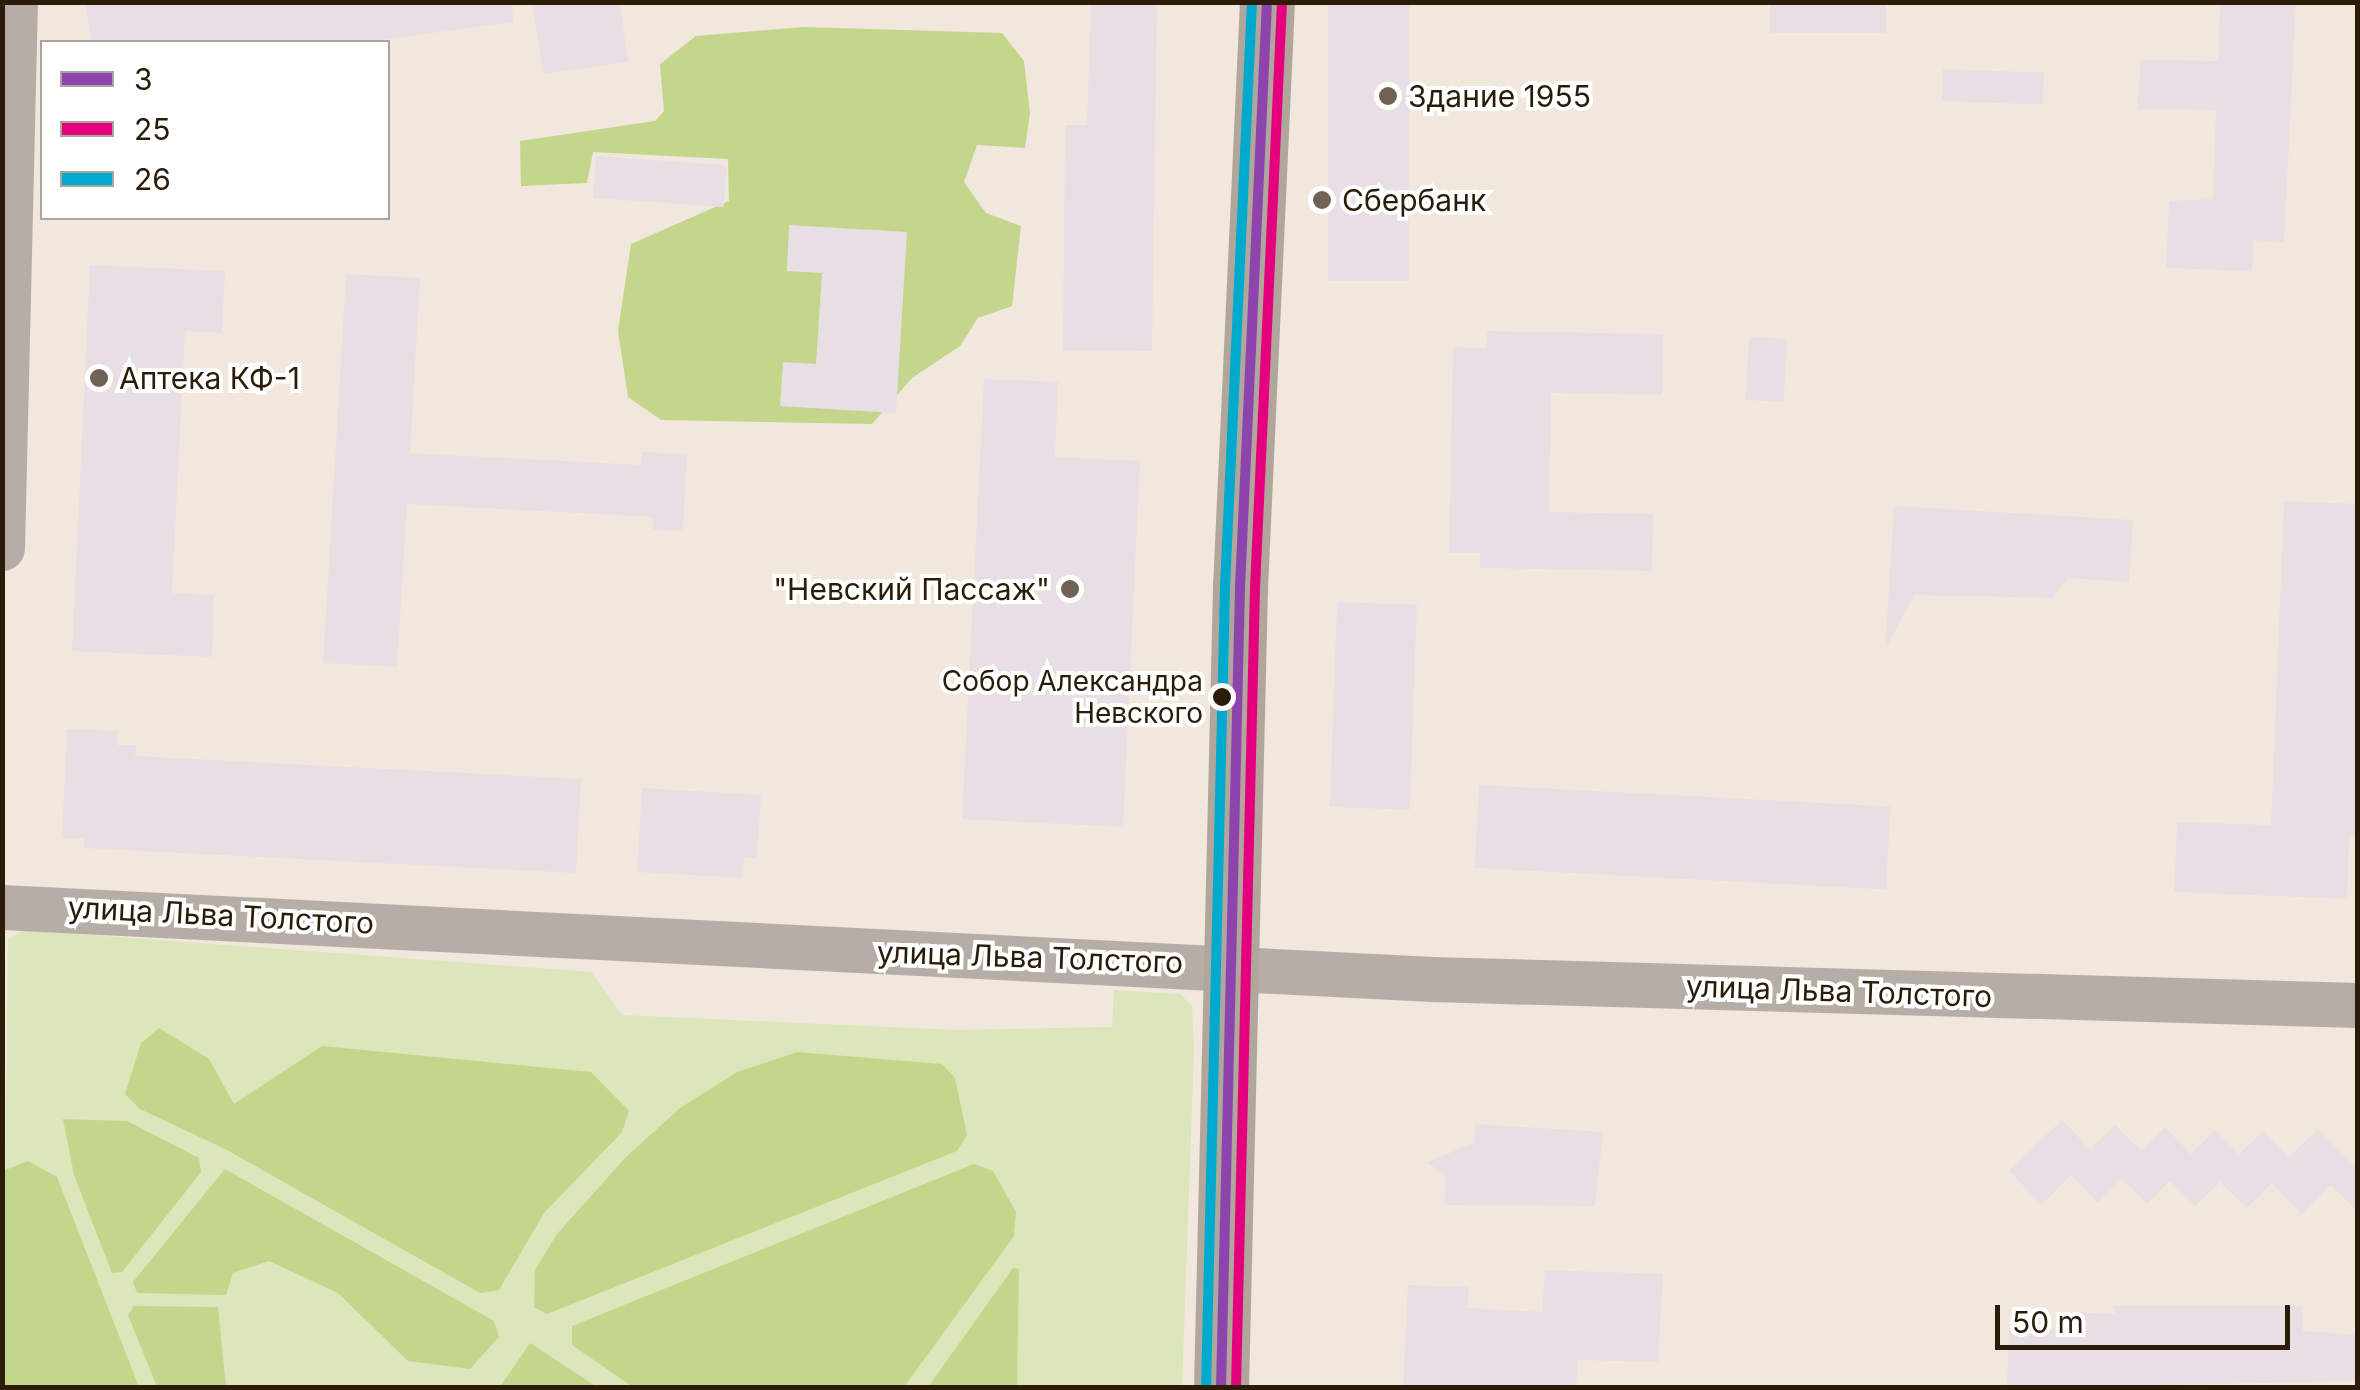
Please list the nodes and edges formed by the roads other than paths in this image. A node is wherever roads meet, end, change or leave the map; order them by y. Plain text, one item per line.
1 (15, 2) edge
2 (1267, 2) edge
3 (2, 548) edge
4 (2, 907) edge
5 (1228, 966) junction
6 (2358, 1005) edge
7 (1221, 1388) edge

1 - 3 street
2 - 5 main road
4 - 5 street, улица Льва Толстого
5 - 6 street, улица Льва Толстого
5 - 7 main road

